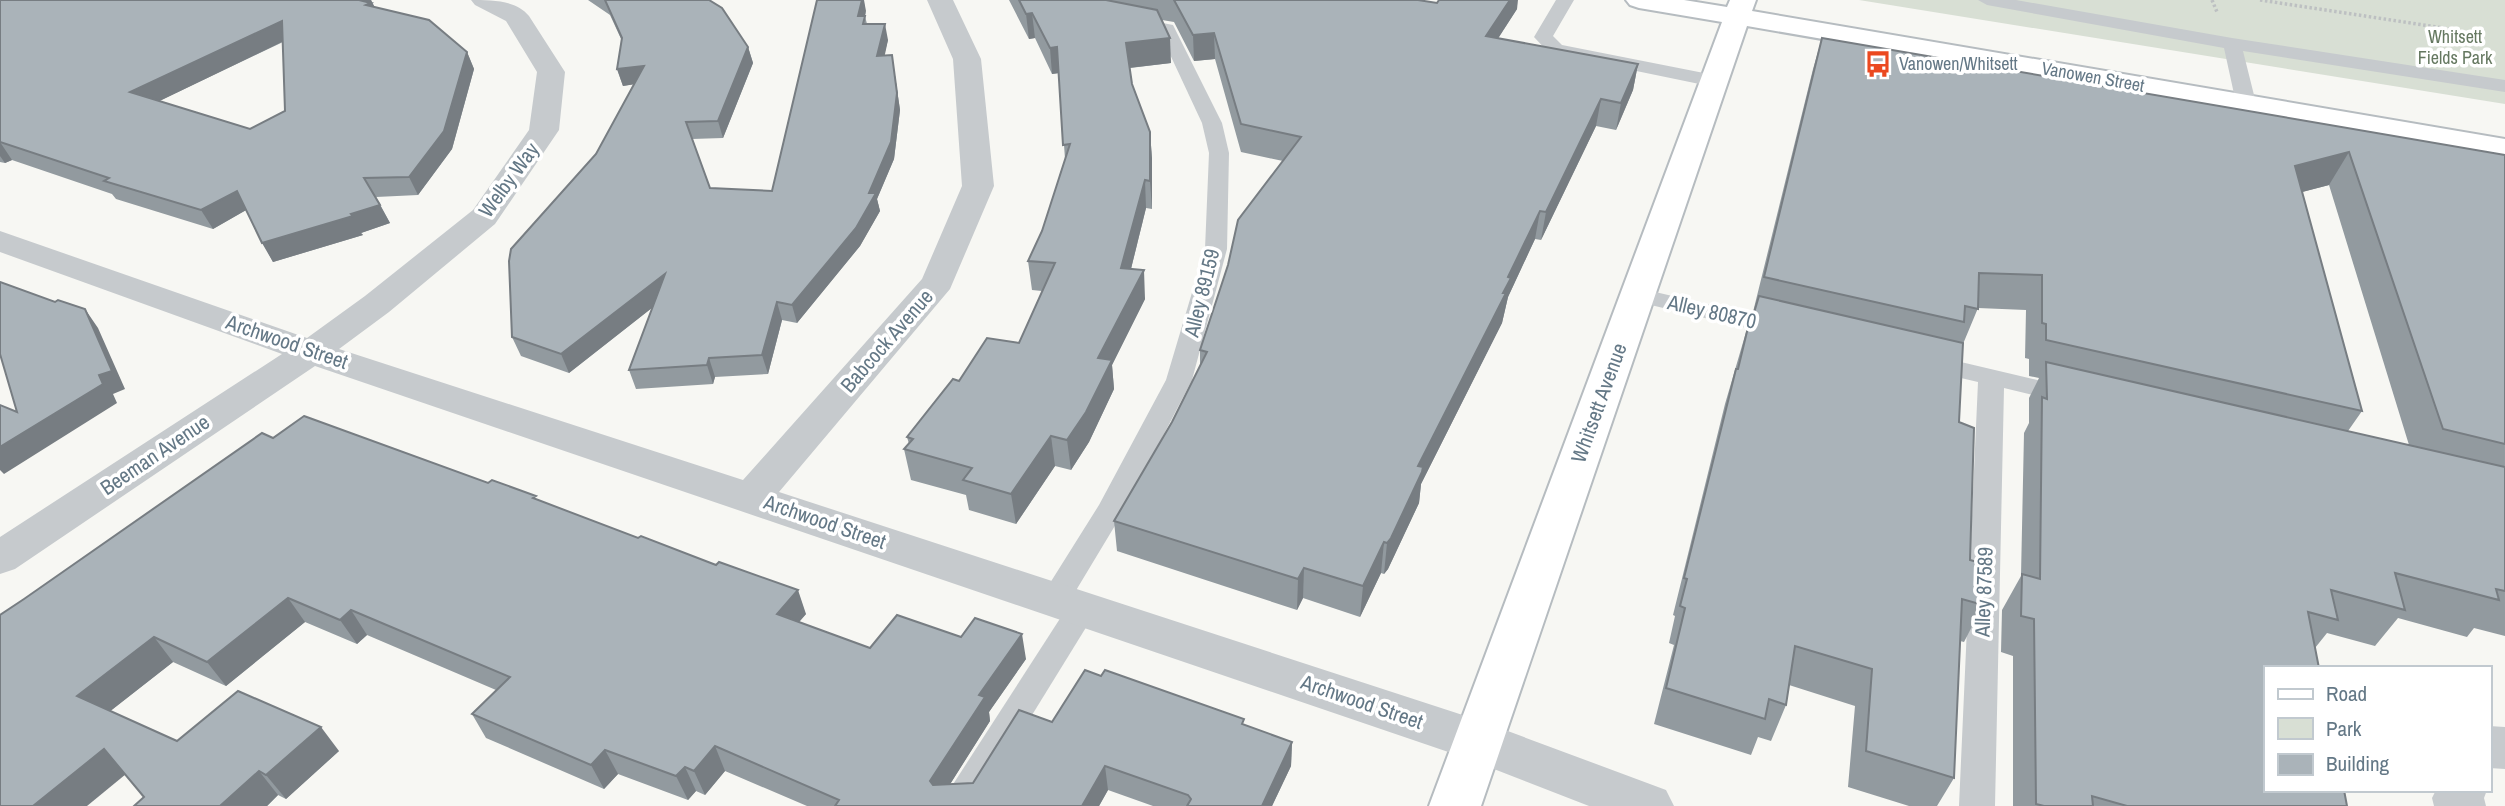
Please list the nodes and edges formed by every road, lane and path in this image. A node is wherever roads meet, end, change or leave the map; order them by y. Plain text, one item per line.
1 (484, 0) edge
2 (940, 0) edge
3 (1565, 0) edge
4 (1639, 0) edge
5 (1987, 0) edge
6 (2260, 0) edge
7 (1740, 8) edge
8 (1114, 19) edge
9 (2463, 31) dead end
10 (2232, 44) junction
11 (1714, 81) junction
12 (2505, 86) edge
13 (2246, 103) junction
14 (2505, 148) edge
15 (0, 241) edge
16 (1637, 295) junction
17 (1801, 333) edge
18 (311, 352) junction
19 (1909, 358) edge
20 (1991, 377) junction
21 (2085, 399) edge
22 (752, 497) junction
23 (0, 558) edge
24 (1069, 603) junction
25 (1478, 741) junction
26 (957, 806) edge
27 (1455, 806) edge
28 (1648, 806) edge
29 (1977, 806) edge

1 - 18 street, Welby Way
2 - 22 street, Babcock Avenue
3 - 11 lane
4 - 7 main road, Vanowen Street
5 - 10 lane
6 - 9 path
7 - 11 main road, Whitsett Avenue
7 - 13 main road, Vanowen Street
8 - 24 lane, Alley 89159
10 - 12 lane
10 - 13 lane
11 - 16 main road, Whitsett Avenue
13 - 14 main road, Vanowen Street
15 - 18 street, Archwood Street
16 - 17 lane, Alley 80870
16 - 25 main road, Whitsett Avenue
18 - 22 street, Archwood Street
18 - 23 street, Beeman Avenue
19 - 20 lane
20 - 21 lane
20 - 29 lane, Alley 87589
22 - 24 street, Archwood Street
24 - 25 street, Archwood Street
24 - 26 lane
25 - 27 main road, Whitsett Avenue
25 - 28 street, Archwood Street

